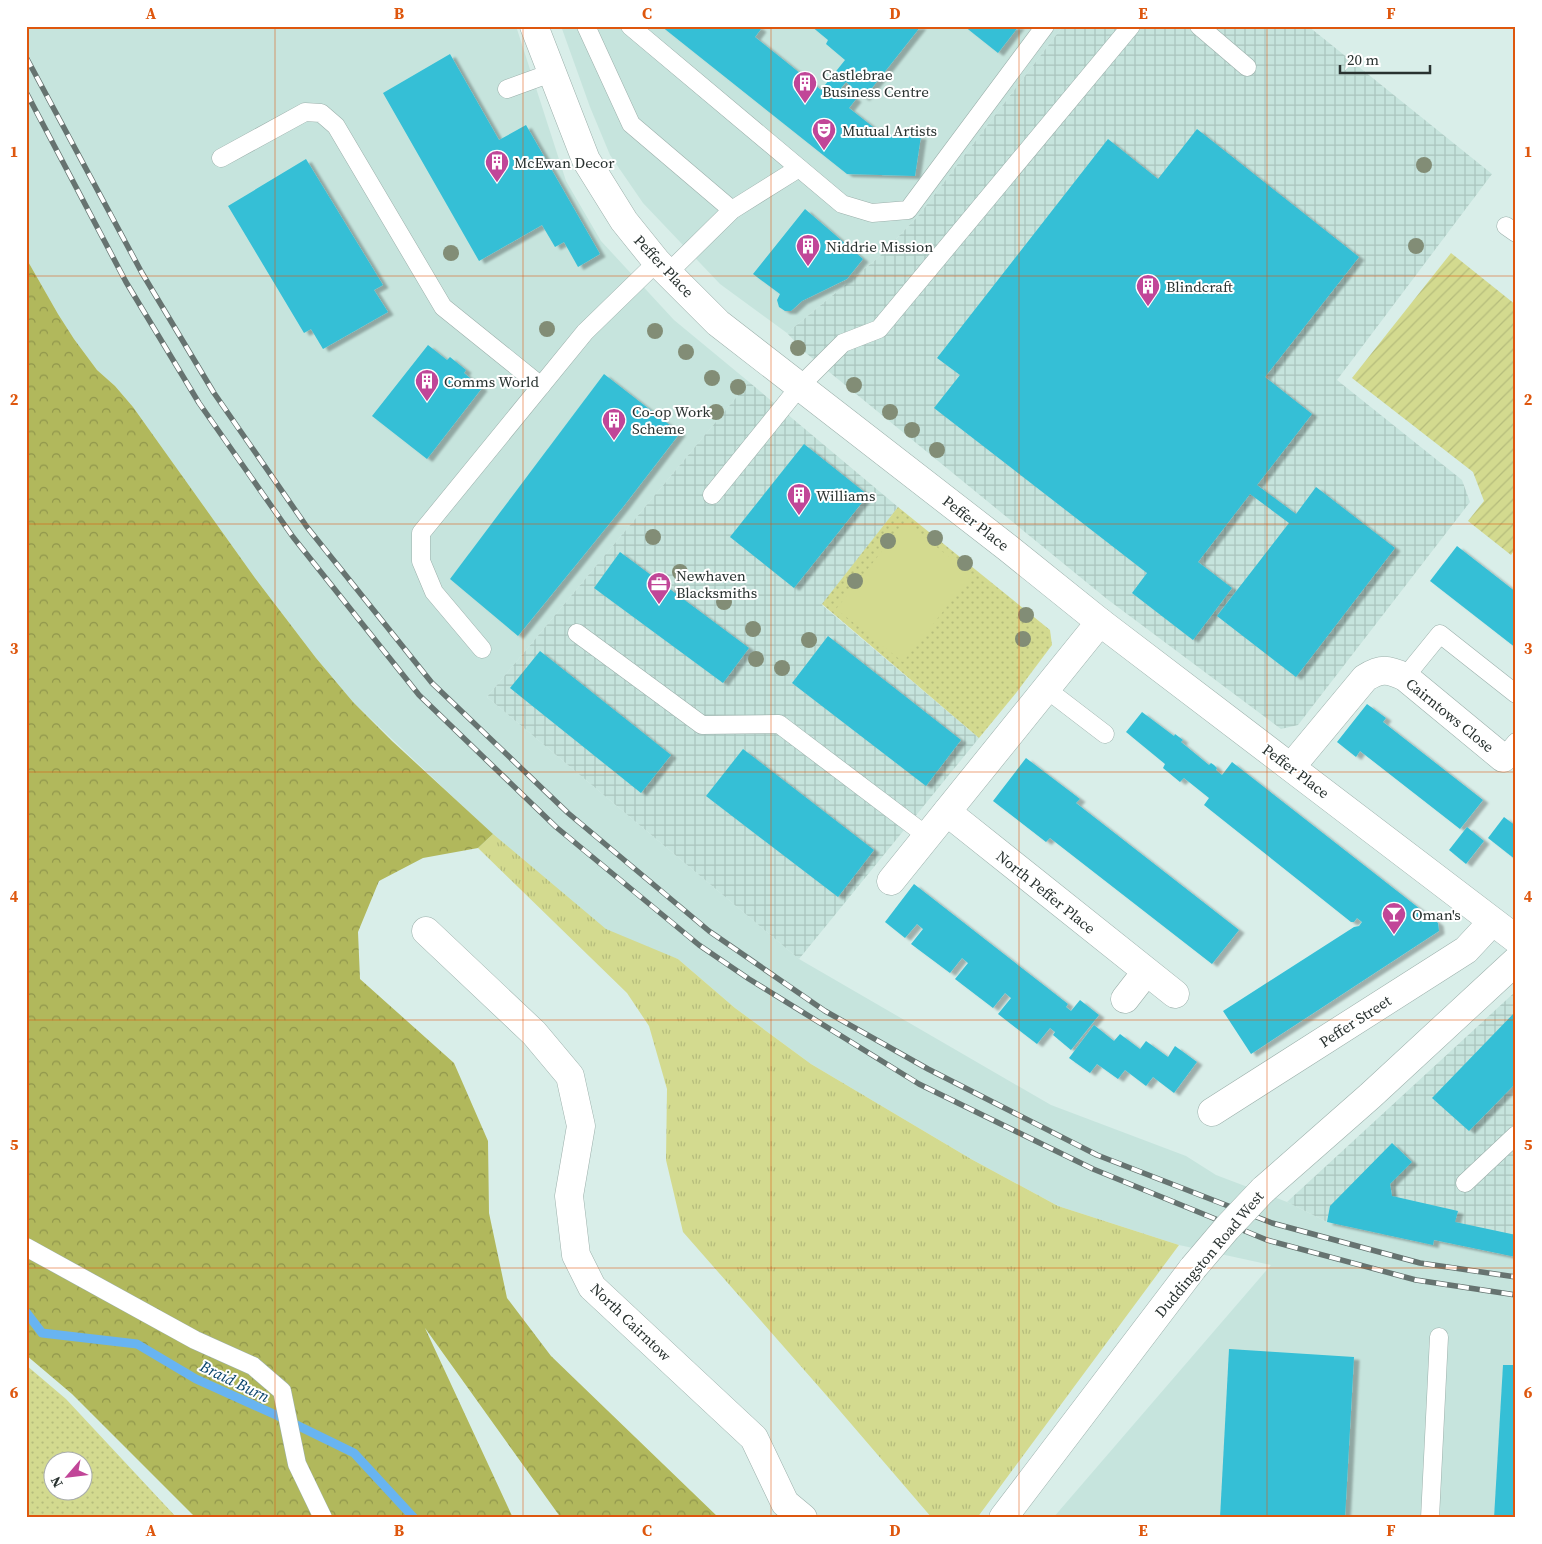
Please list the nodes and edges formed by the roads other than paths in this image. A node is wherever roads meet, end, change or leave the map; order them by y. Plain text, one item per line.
1 (534, 26) edge
2 (586, 26) edge
3 (630, 26) edge
4 (1045, 26) edge
5 (1131, 26) edge
6 (1200, 26) edge
7 (1248, 67) dead end
8 (551, 73) junction
9 (507, 89) dead end
10 (221, 158) dead end
11 (800, 168) junction
12 (732, 210) junction
13 (663, 267) junction
14 (541, 386) junction
15 (800, 386) junction
16 (712, 495) dead end
17 (1100, 622) junction
18 (577, 633) dead end
19 (482, 648) dead end
20 (1405, 677) junction
21 (1046, 688) junction
22 (1516, 694) edge
23 (1105, 734) dead end
24 (1509, 750) edge
25 (1291, 767) junction
26 (946, 812) junction
27 (927, 836) junction
28 (891, 882) dead end
29 (1492, 922) junction
30 (426, 932) dead end
31 (1516, 939) edge
32 (1516, 961) edge
33 (1146, 972) junction
34 (1175, 994) dead end
35 (1124, 999) dead end
36 (1212, 1112) dead end
37 (1516, 1135) edge
38 (1465, 1183) dead end
39 (26, 1246) edge
40 (1439, 1337) dead end
41 (323, 1518) edge
42 (802, 1518) edge
43 (1003, 1518) edge
44 (1430, 1518) edge

1 - 8 street, Peffer Place
2 - 12 lane
3 - 11 lane
4 - 11 lane
5 - 15 lane
6 - 7 lane
8 - 9 lane
8 - 13 street, Peffer Place
10 - 14 lane
11 - 12 lane
12 - 13 lane
13 - 14 lane
13 - 15 street, Peffer Place
14 - 19 lane
15 - 16 lane
15 - 17 street, Peffer Place
17 - 21 street
17 - 25 street, Peffer Place
18 - 27 lane
20 - 22 lane
20 - 24 street, Cairntows Close
20 - 25 street, Cairntows Close
21 - 23 lane
21 - 26 street
25 - 29 street, Peffer Place
26 - 27 street
26 - 33 street, North Peffer Place
27 - 28 street
29 - 31 street, Peffer Place
29 - 36 street, Peffer Street
30 - 42 street, North Cairntow
32 - 43 street, Duddingston Road West, bridge
33 - 34 street, North Peffer Place
33 - 35 street
37 - 38 lane
39 - 41 lane
40 - 44 lane

